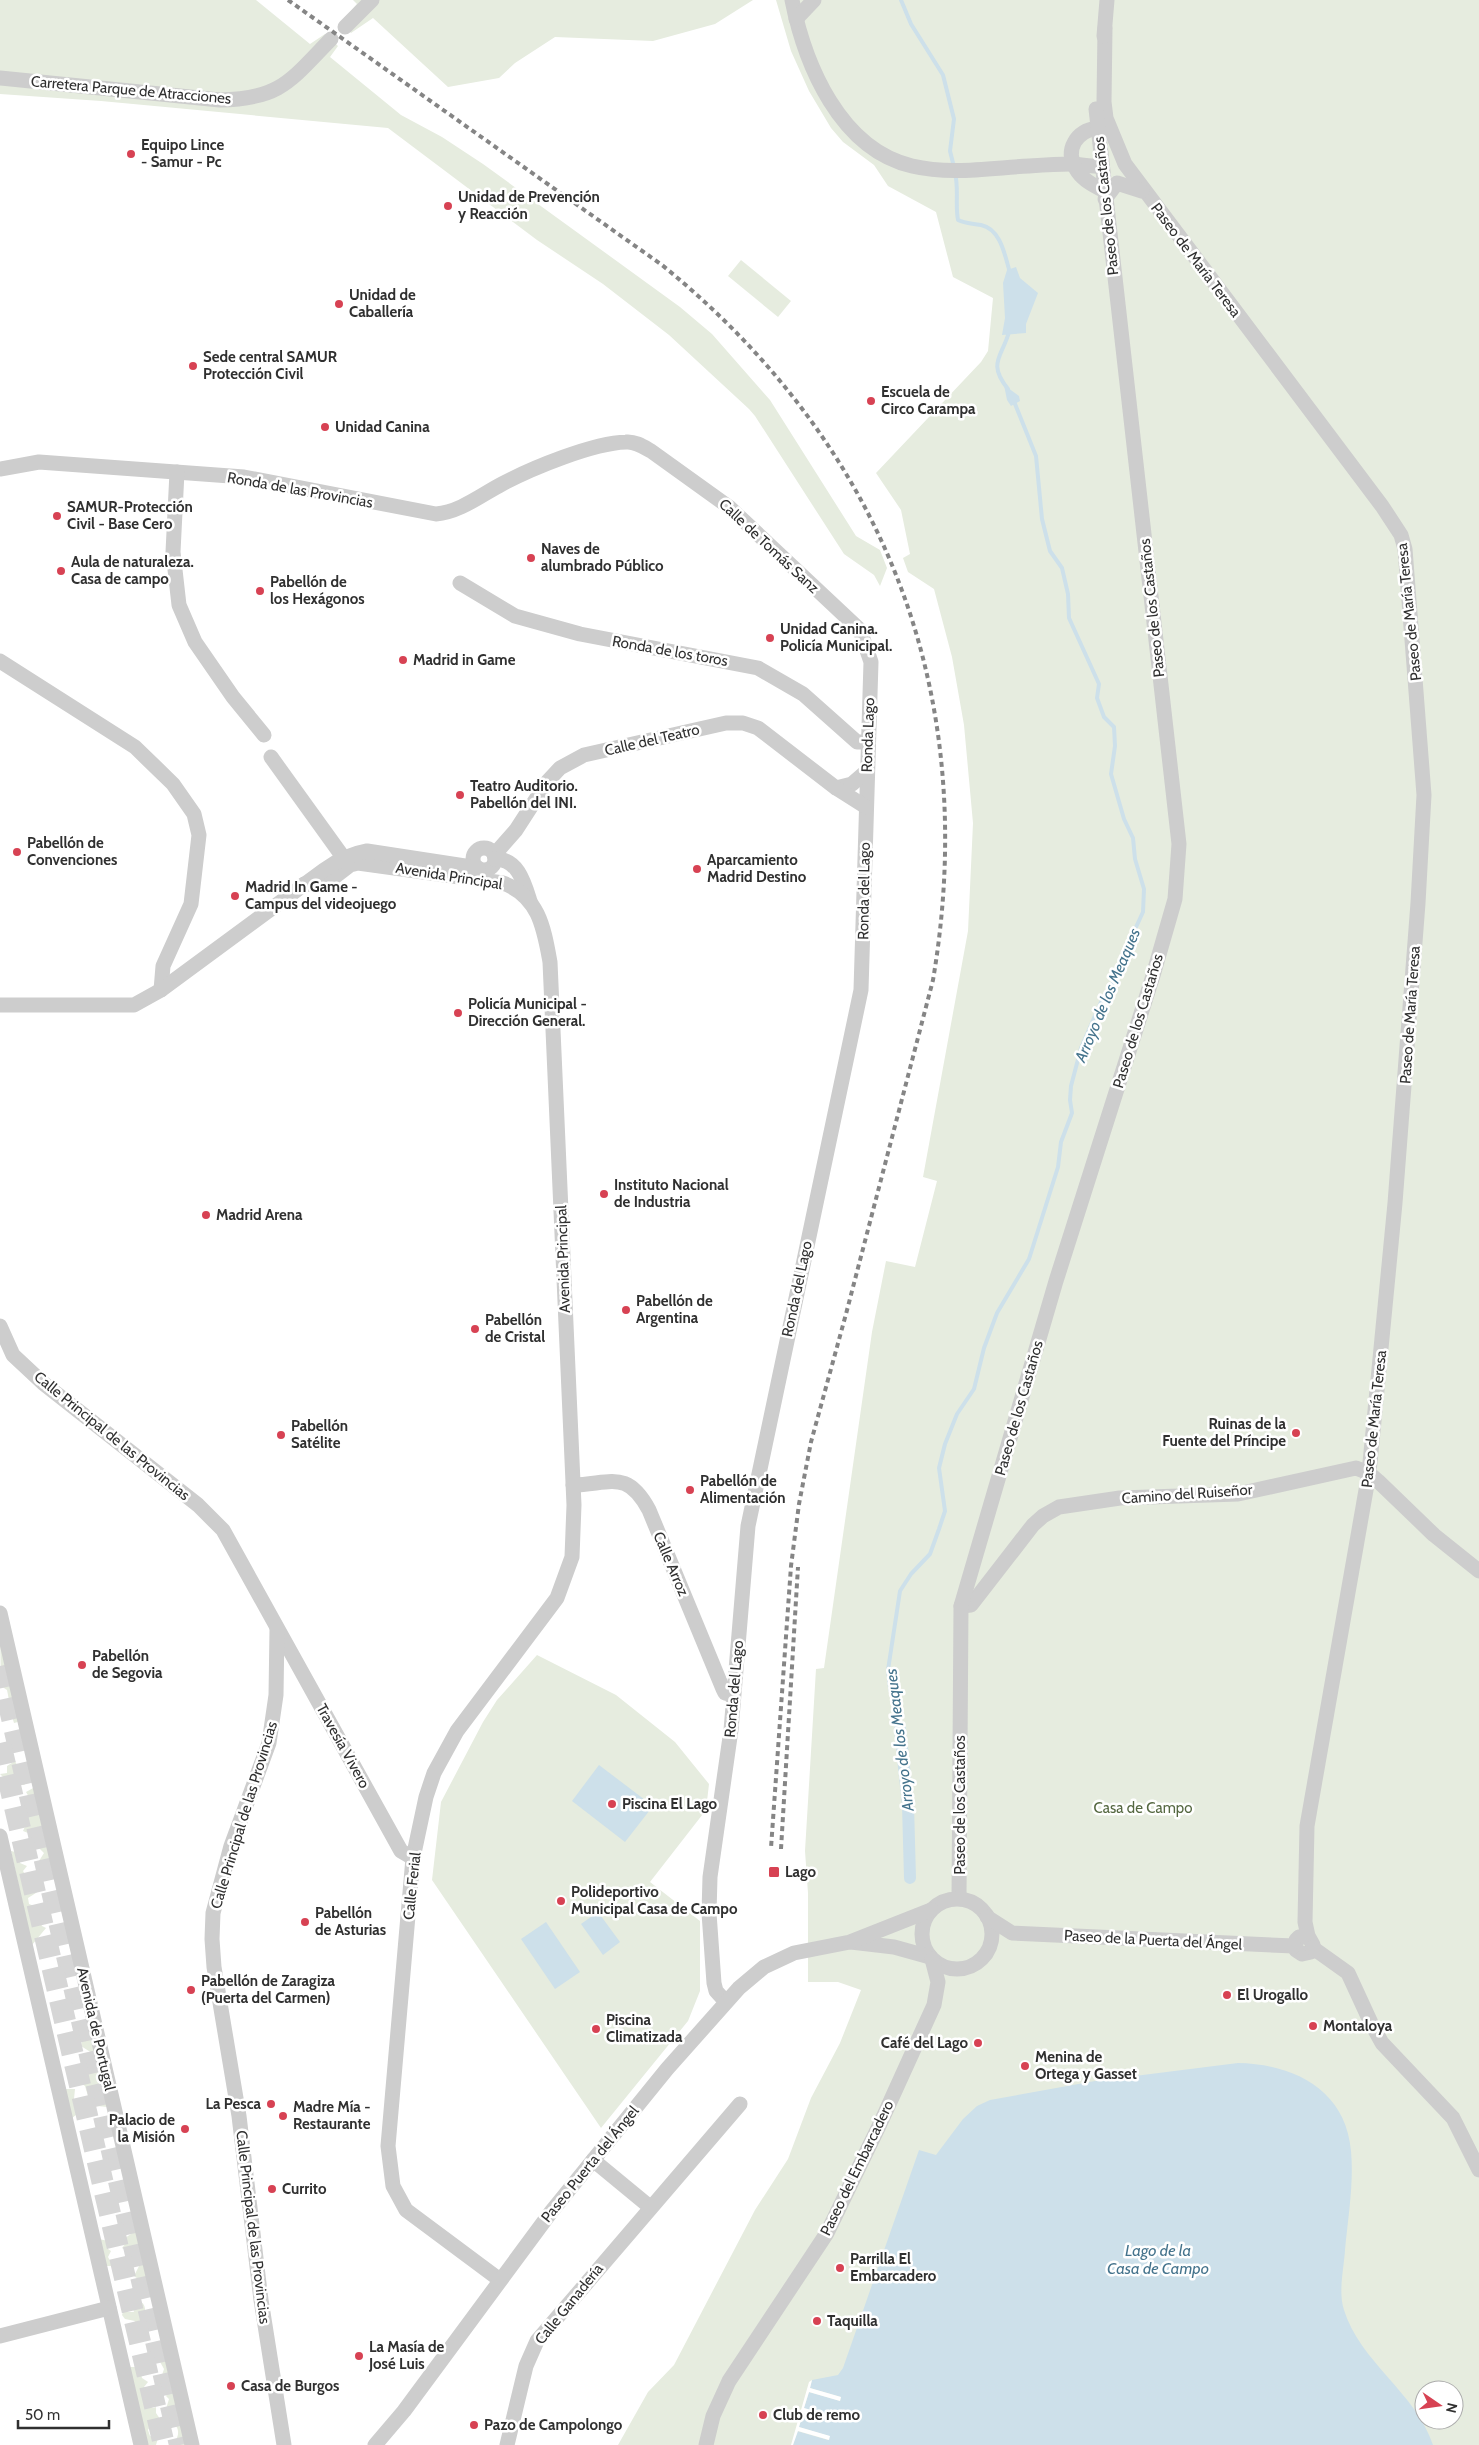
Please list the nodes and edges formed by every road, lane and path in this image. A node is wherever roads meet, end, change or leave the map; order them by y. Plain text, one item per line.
1 (372, 0) edge
2 (792, 0) edge
3 (814, 0) edge
4 (1108, 0) edge
5 (796, 19) junction
6 (345, 27) dead end
7 (332, 39) dead end
8 (0, 78) edge
9 (1103, 128) junction
10 (1073, 164) junction
11 (1101, 168) junction
12 (1134, 178) junction
13 (1144, 192) junction
14 (1104, 195) junction
15 (587, 449) joint
16 (0, 469) edge
17 (176, 472) junction
18 (460, 582) dead end
19 (0, 661) edge
20 (871, 662) joint
21 (264, 736) dead end
22 (868, 742) junction
23 (271, 757) dead end
24 (867, 772) junction
25 (836, 788) junction
26 (866, 807) junction
27 (343, 857) junction
28 (495, 857) junction
29 (304, 884) junction
30 (531, 902) junction
31 (161, 990) junction
32 (0, 1005) edge
33 (0, 1326) edge
34 (1368, 1473) junction
35 (573, 1485) junction
36 (1479, 1571) edge
37 (961, 1606) junction
38 (0, 1612) edge
39 (277, 1629) junction
40 (733, 1695) junction
41 (0, 1836) edge
42 (413, 1858) junction
43 (959, 1898) junction
44 (931, 1910) junction
45 (988, 1916) junction
46 (1012, 1933) junction
47 (850, 1942) junction
48 (1310, 1942) junction
49 (986, 1953) junction
50 (931, 1958) junction
51 (726, 2002) junction
52 (740, 2104) dead end
53 (593, 2160) junction
54 (1479, 2170) edge
55 (650, 2206) junction
56 (500, 2280) junction
57 (109, 2308) junction
58 (0, 2336) edge
59 (141, 2445) edge
60 (192, 2445) edge
61 (284, 2445) edge
62 (376, 2445) edge
63 (508, 2445) edge
64 (706, 2445) edge

1 - 6 street
2 - 5 street
3 - 5 street
4 - 9 street
5 - 10 street
7 - 8 street, Carretera Parque de Atracciones
9 - 10 street
9 - 11 street, Paseo de los Castaños
9 - 12 street, Paseo de María Teresa
10 - 11 street
10 - 14 street
11 - 12 street
11 - 14 street, Paseo de los Castaños
12 - 13 street, Paseo de María Teresa
13 - 14 street
13 - 34 street, Paseo de María Teresa
14 - 37 street, Paseo de los Castaños
15 - 17 street, Ronda de las Provincias
15 - 20 street, Calle de Tomás Sanz
16 - 17 street, Ronda de las Provincias
17 - 21 street
18 - 22 street, Ronda de los toros
19 - 31 street
20 - 22 street, Ronda Lago
22 - 24 street, Ronda Lago
23 - 27 street
24 - 25 street
24 - 26 street, Ronda Lago
25 - 26 street, Calle del Teatro
25 - 28 street, Calle del Teatro
26 - 40 street, Ronda del Lago
27 - 28 street
27 - 29 street
28 - 30 street
29 - 30 street, Avenida Principal
29 - 31 street
30 - 35 street, Avenida Principal
31 - 32 street
33 - 39 street, Calle Principal de las Provincias
34 - 36 street
34 - 37 street, Camino del Ruiseñor
34 - 48 street, Paseo de María Teresa
35 - 40 street, Calle Arroz
35 - 42 street, Calle Ferial
37 - 43 street, Paseo de los Castaños
38 - 60 street, Avenida de Portugal
39 - 42 street, Travesía Vivero
39 - 61 street, Calle Principal de las Provincias
40 - 51 street, Ronda del Lago
41 - 57 street
42 - 56 street, Calle Ferial
43 - 44 street
43 - 45 street
44 - 47 street, Paseo Puerta del Ángel
44 - 50 street
45 - 46 street
45 - 49 street
46 - 48 street, Paseo de la Puerta del Ángel
46 - 49 street
47 - 50 street, Paseo Puerta del Ángel
47 - 51 street, Paseo Puerta del Ángel
48 - 54 street
49 - 50 street
50 - 64 street, Paseo del Embarcadero
51 - 53 street, Paseo Puerta del Ángel
52 - 55 street, Calle Ganadería
53 - 55 street
53 - 56 street, Paseo Puerta del Ángel
55 - 63 street, Calle Ganadería
56 - 62 street, Paseo Puerta del Ángel
57 - 58 street
57 - 59 street

